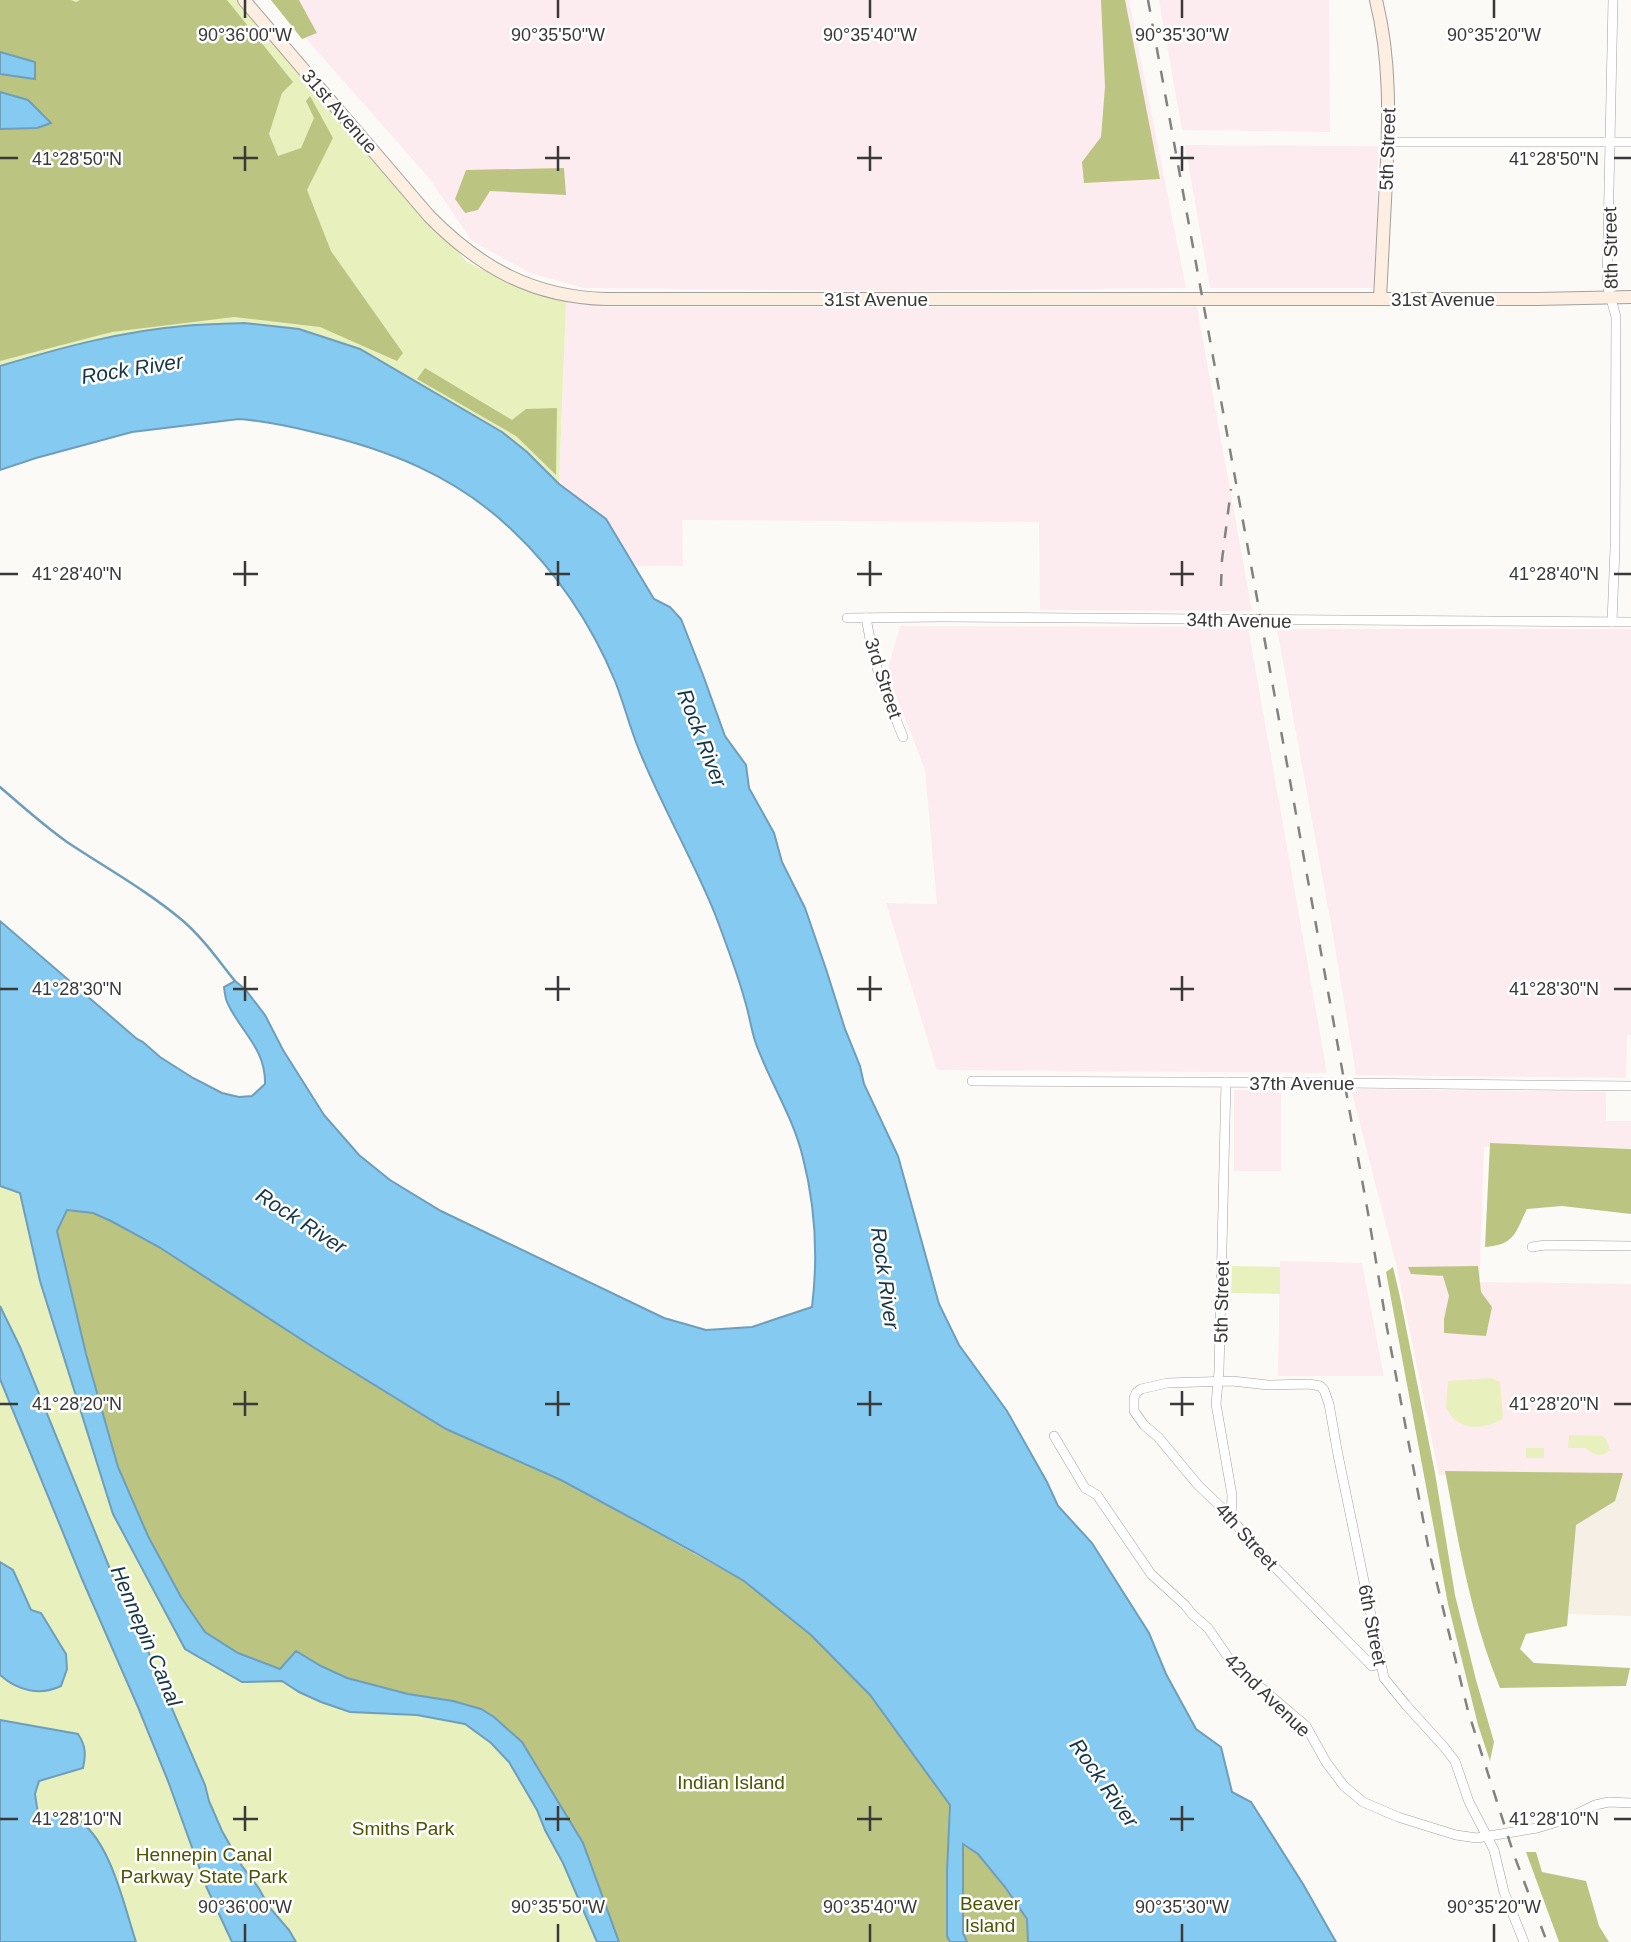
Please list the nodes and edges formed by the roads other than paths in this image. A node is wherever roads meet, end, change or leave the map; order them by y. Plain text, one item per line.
1 (244, 0) edge
2 (1376, 0) edge
3 (1613, 0) edge
4 (1388, 142) junction
5 (1610, 142) junction
6 (1631, 142) edge
7 (1611, 297) junction
8 (1631, 297) edge
9 (1380, 299) junction
10 (847, 618) dead end
11 (866, 618) junction
12 (1612, 622) junction
13 (1631, 622) edge
14 (903, 737) dead end
15 (972, 1081) dead end
16 (1226, 1082) junction
17 (1631, 1086) edge
18 (1631, 1246) edge
19 (1532, 1247) dead end
20 (1218, 1381) junction
21 (1054, 1436) dead end
22 (1231, 1519) junction
23 (1380, 1664) junction
24 (1631, 1803) edge
25 (1488, 1836) junction
26 (1524, 1942) edge

1 - 9 street, 31st Avenue
2 - 4 street, 5th Street
3 - 5 street, 8th Street
4 - 5 street
4 - 9 street, 5th Street
5 - 6 street
5 - 7 street, 8th Street
7 - 8 street, 31st Avenue
7 - 9 street, 31st Avenue
7 - 12 street, 8th Street
10 - 11 street, 34th Avenue
11 - 12 street, 34th Avenue
11 - 14 street, 3rd Street
12 - 13 street, 34th Avenue
15 - 16 street, 37th Avenue
16 - 17 street, 37th Avenue
16 - 20 street, 5th Street
18 - 19 street
20 - 22 street, 5th Street
20 - 22 street, 4th Street
20 - 23 street, 6th Street
21 - 25 street, 42nd Avenue
22 - 23 street, 4th Street
23 - 25 street, 6th Street
24 - 25 street, 42nd Avenue
25 - 26 street

